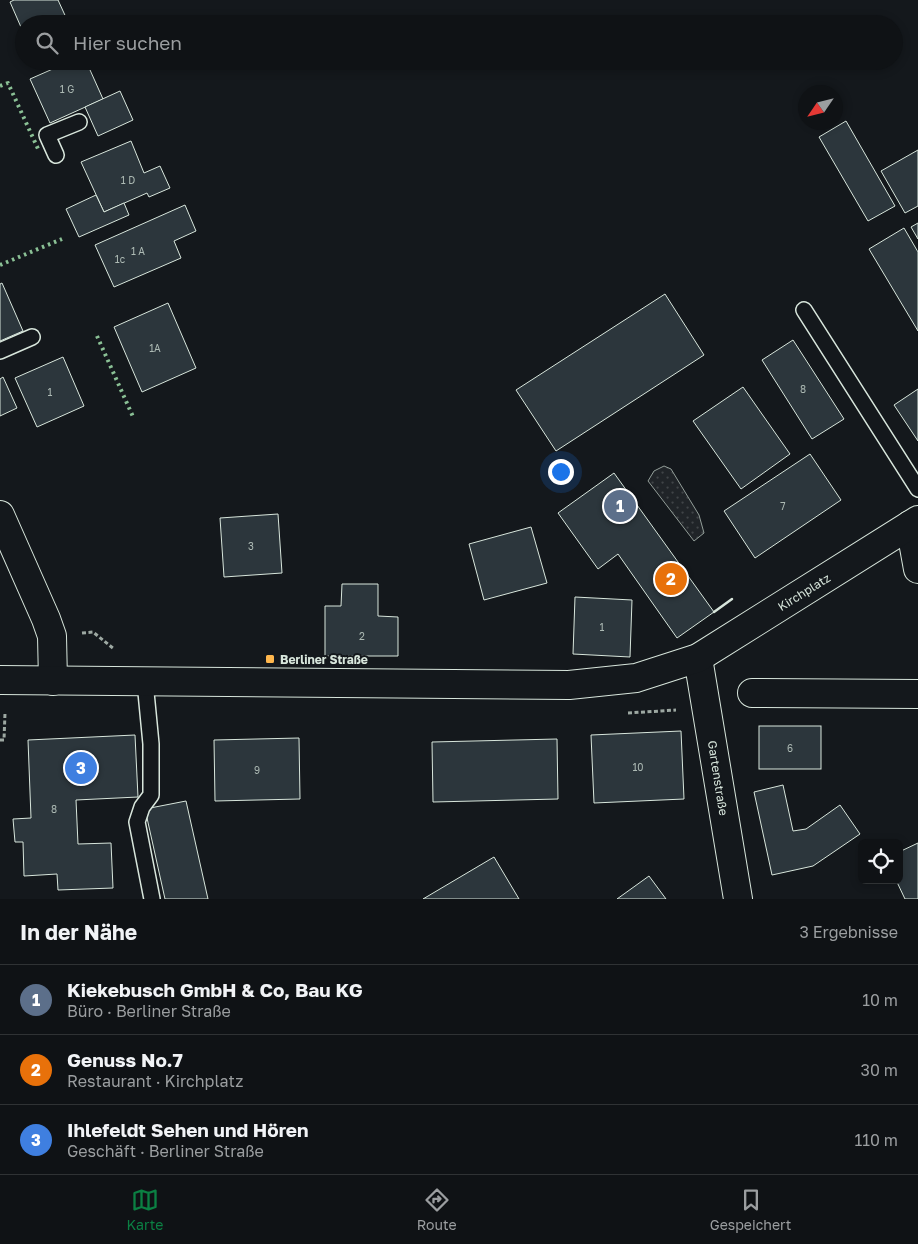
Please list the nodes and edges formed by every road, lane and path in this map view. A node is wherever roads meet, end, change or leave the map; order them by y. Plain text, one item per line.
1 (79, 122) dead end
2 (56, 155) dead end
3 (804, 310) dead end
4 (32, 337) dead end
5 (0, 351) edge
6 (918, 489) edge
7 (0, 515) edge
8 (914, 523) edge
9 (918, 569) edge
10 (94, 632) dead end
11 (116, 650) dead end
12 (698, 658) junction
13 (0, 680) edge
14 (53, 681) junction
15 (145, 682) junction
16 (752, 693) dead end
17 (918, 694) edge
18 (5, 713) dead end
19 (0, 740) edge
20 (152, 899) edge
21 (738, 899) edge

1 - 2 lane
3 - 6 lane
4 - 5 lane
7 - 14 main road
8 - 9 main road, Kirchplatz
8 - 12 main road, Kirchplatz
10 - 11 path
12 - 15 main road
12 - 21 main road, Gartenstraße
13 - 14 main road
14 - 15 main road
15 - 20 lane
16 - 17 main road
18 - 19 path

